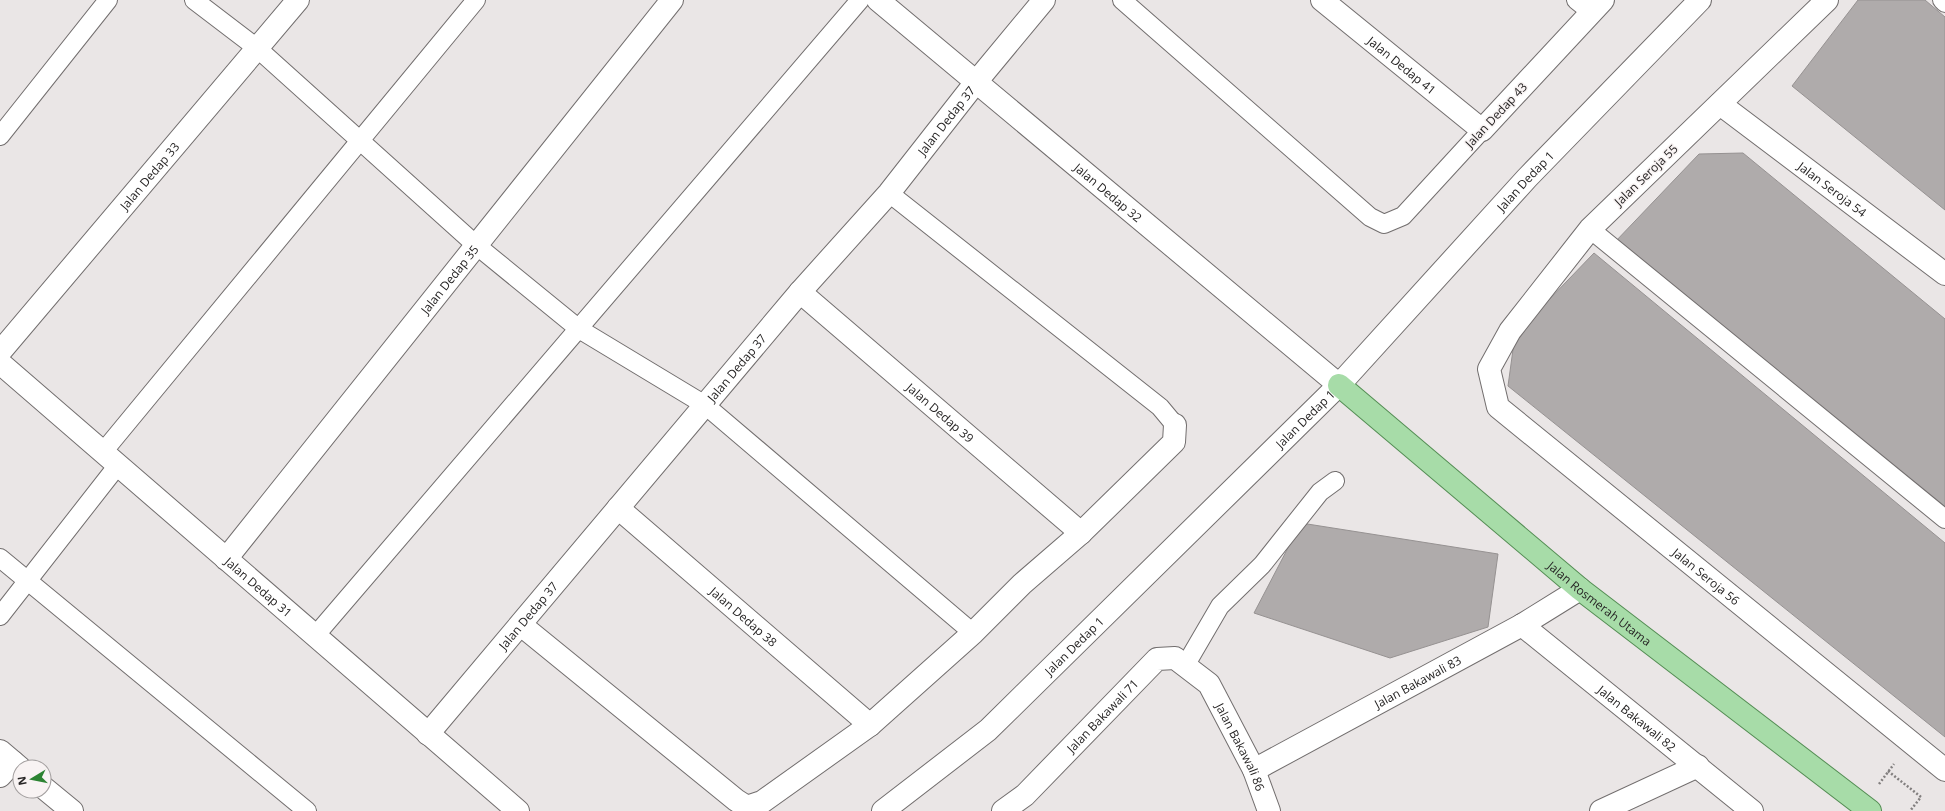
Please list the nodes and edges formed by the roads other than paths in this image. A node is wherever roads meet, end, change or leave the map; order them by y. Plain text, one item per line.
1 (108, 0) edge
2 (194, 0) edge
3 (298, 0) edge
4 (476, 0) edge
5 (672, 0) edge
6 (860, 0) edge
7 (878, 0) edge
8 (1044, 0) edge
9 (1122, 0) edge
10 (1322, 0) edge
11 (1700, 0) edge
12 (1827, 0) edge
13 (1942, 0) edge
14 (1945, 3) edge
15 (1590, 4) edge
16 (257, 48) junction
17 (976, 82) junction
18 (1720, 104) junction
19 (1482, 130) junction
20 (0, 136) edge
21 (360, 141) junction
22 (889, 193) junction
23 (1590, 229) junction
24 (476, 245) junction
25 (1945, 274) edge
26 (800, 292) junction
27 (579, 329) junction
28 (0, 352) edge
29 (0, 363) edge
30 (1489, 369) joint
31 (1339, 385) junction
32 (705, 405) junction
33 (1176, 425) joint
34 (110, 459) junction
35 (1335, 481) dead end
36 (618, 508) junction
37 (1945, 519) edge
38 (1081, 533) junction
39 (0, 558) edge
40 (226, 559) junction
41 (28, 580) junction
42 (1580, 589) junction
43 (0, 616) edge
44 (521, 624) junction
45 (1522, 625) junction
46 (973, 633) junction
47 (315, 636) junction
48 (1185, 666) junction
49 (1209, 684) joint
50 (870, 725) junction
51 (428, 734) junction
52 (1698, 766) junction
53 (1254, 770) junction
54 (1945, 770) edge
55 (52, 795) edge
56 (1028, 803) edge
57 (1867, 808) edge
58 (72, 811) edge
59 (307, 811) edge
60 (518, 811) edge
61 (883, 811) edge
62 (1003, 811) edge
63 (1269, 811) edge
64 (1601, 811) edge
65 (1752, 811) edge

1 - 20 lane
2 - 16 lane
3 - 16 street, Jalan Dedap 33
4 - 21 lane
5 - 24 street, Jalan Dedap 35
6 - 27 lane
7 - 17 street, Jalan Dedap 32
8 - 17 street, Jalan Dedap 37
9 - 19 lane, Jalan Dedap 43
10 - 19 street, Jalan Dedap 41
11 - 31 street, Jalan Dedap 1
12 - 18 street, Jalan Seroja 55
13 - 14 lane
15 - 19 street, Jalan Dedap 43
16 - 21 lane
16 - 28 street, Jalan Dedap 33
17 - 22 street, Jalan Dedap 37
17 - 31 street, Jalan Dedap 32
18 - 23 street, Jalan Seroja 55
18 - 25 street, Jalan Seroja 54
21 - 24 lane
21 - 34 lane
22 - 26 street, Jalan Dedap 37
22 - 33 lane
23 - 30 street, Jalan Seroja 55
23 - 37 lane
24 - 27 lane
24 - 40 street, Jalan Dedap 35
26 - 32 street, Jalan Dedap 37
26 - 38 street, Jalan Dedap 39
27 - 32 lane
27 - 47 lane
29 - 34 street, Jalan Dedap 31
30 - 54 street, Jalan Seroja 56
31 - 42 main road, Jalan Rosmerah Utama
31 - 61 street, Jalan Dedap 1
32 - 36 street, Jalan Dedap 37
32 - 46 lane
33 - 38 street
34 - 40 street, Jalan Dedap 31
34 - 41 lane
35 - 48 lane
36 - 44 street, Jalan Dedap 37
36 - 50 street, Jalan Dedap 38
38 - 46 street
39 - 41 lane
40 - 47 street, Jalan Dedap 31
41 - 43 lane
41 - 59 lane
42 - 45 street, Jalan Bakawali 83
42 - 57 main road, Jalan Rosmerah Utama
44 - 50 street
44 - 51 street, Jalan Dedap 37
45 - 52 street, Jalan Bakawali 82
45 - 53 street, Jalan Bakawali 83
46 - 50 street
47 - 51 street, Jalan Dedap 31
48 - 49 street, Jalan Bakawali 71
48 - 56 street, Jalan Bakawali 71
49 - 53 street, Jalan Bakawali 86
51 - 60 street, Jalan Dedap 31
52 - 64 street
52 - 65 street, Jalan Bakawali 82
53 - 63 street, Jalan Bakawali 86
55 - 58 street
56 - 62 street, Jalan Bakawali 71

